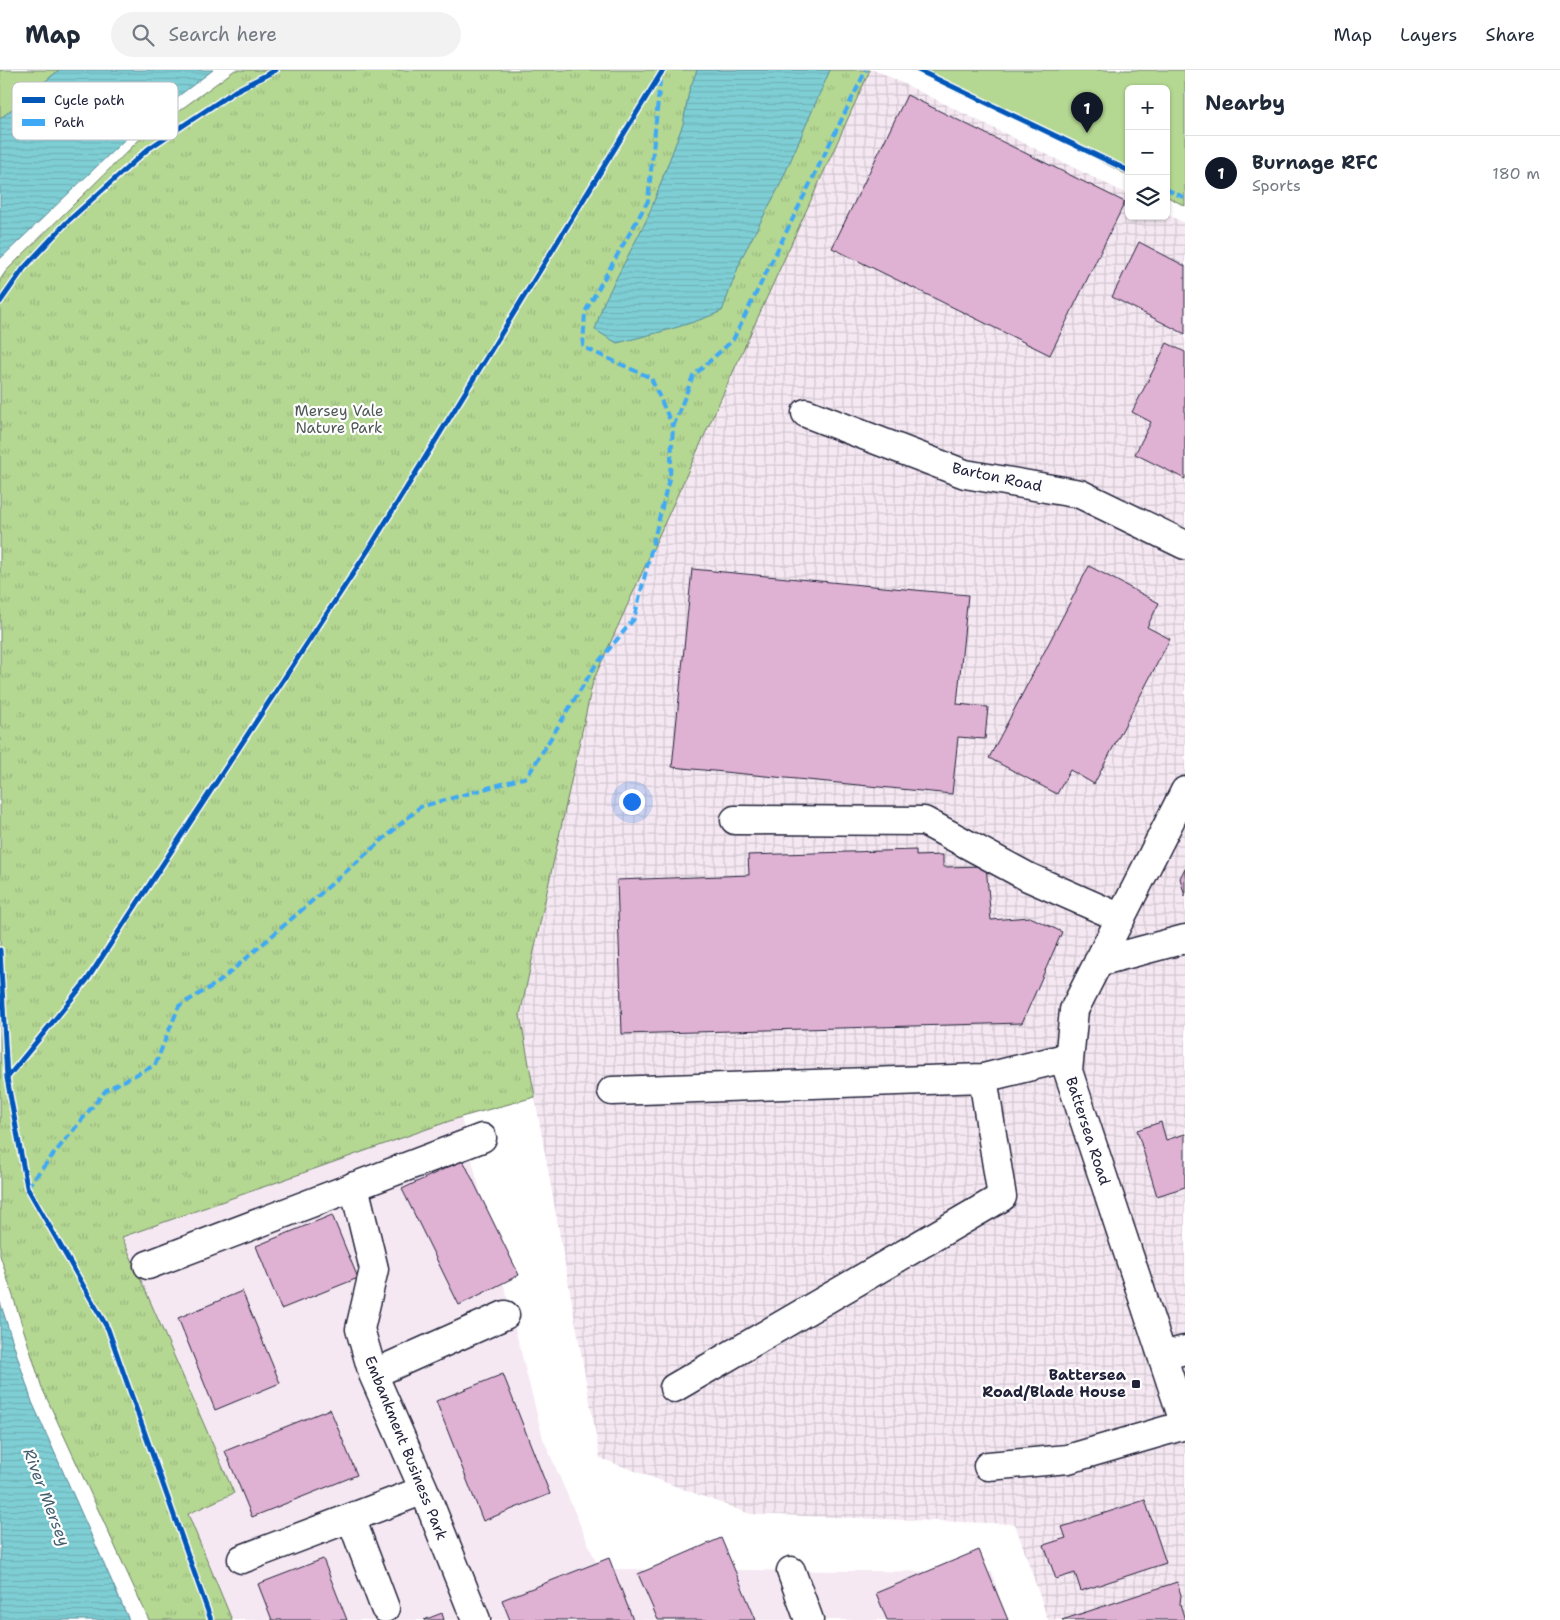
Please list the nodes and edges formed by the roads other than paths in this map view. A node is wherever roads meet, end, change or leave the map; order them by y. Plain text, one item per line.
1 (806, 414) dead end
2 (1185, 544) edge
3 (1185, 791) edge
4 (735, 820) dead end
5 (1121, 918) junction
6 (1185, 940) edge
7 (1098, 962) junction
8 (1069, 1057) junction
9 (983, 1078) junction
10 (612, 1091) dead end
11 (482, 1138) dead end
12 (354, 1186) junction
13 (148, 1265) dead end
14 (505, 1315) dead end
15 (1174, 1353) edge
16 (374, 1374) junction
17 (674, 1388) dead end
18 (1185, 1425) edge
19 (988, 1466) dead end
20 (424, 1490) junction
21 (351, 1518) junction
22 (242, 1559) dead end
23 (791, 1572) dead end
24 (385, 1608) dead end
25 (476, 1620) edge
26 (809, 1620) edge

1 - 2 street, Barton Road
3 - 5 street, Battersea Road
4 - 5 street
5 - 7 street, Battersea Road
6 - 7 street
7 - 8 street, Battersea Road
8 - 9 street
8 - 15 street, Battersea Road
9 - 10 street
9 - 17 street
11 - 12 street
12 - 13 street
12 - 16 street, Embankment Business Park
14 - 16 street
15 - 18 street, Battersea Road
16 - 20 street, Embankment Business Park
18 - 19 street
20 - 21 street
20 - 25 street, Embankment Business Park
21 - 22 street
21 - 24 street
23 - 26 street

